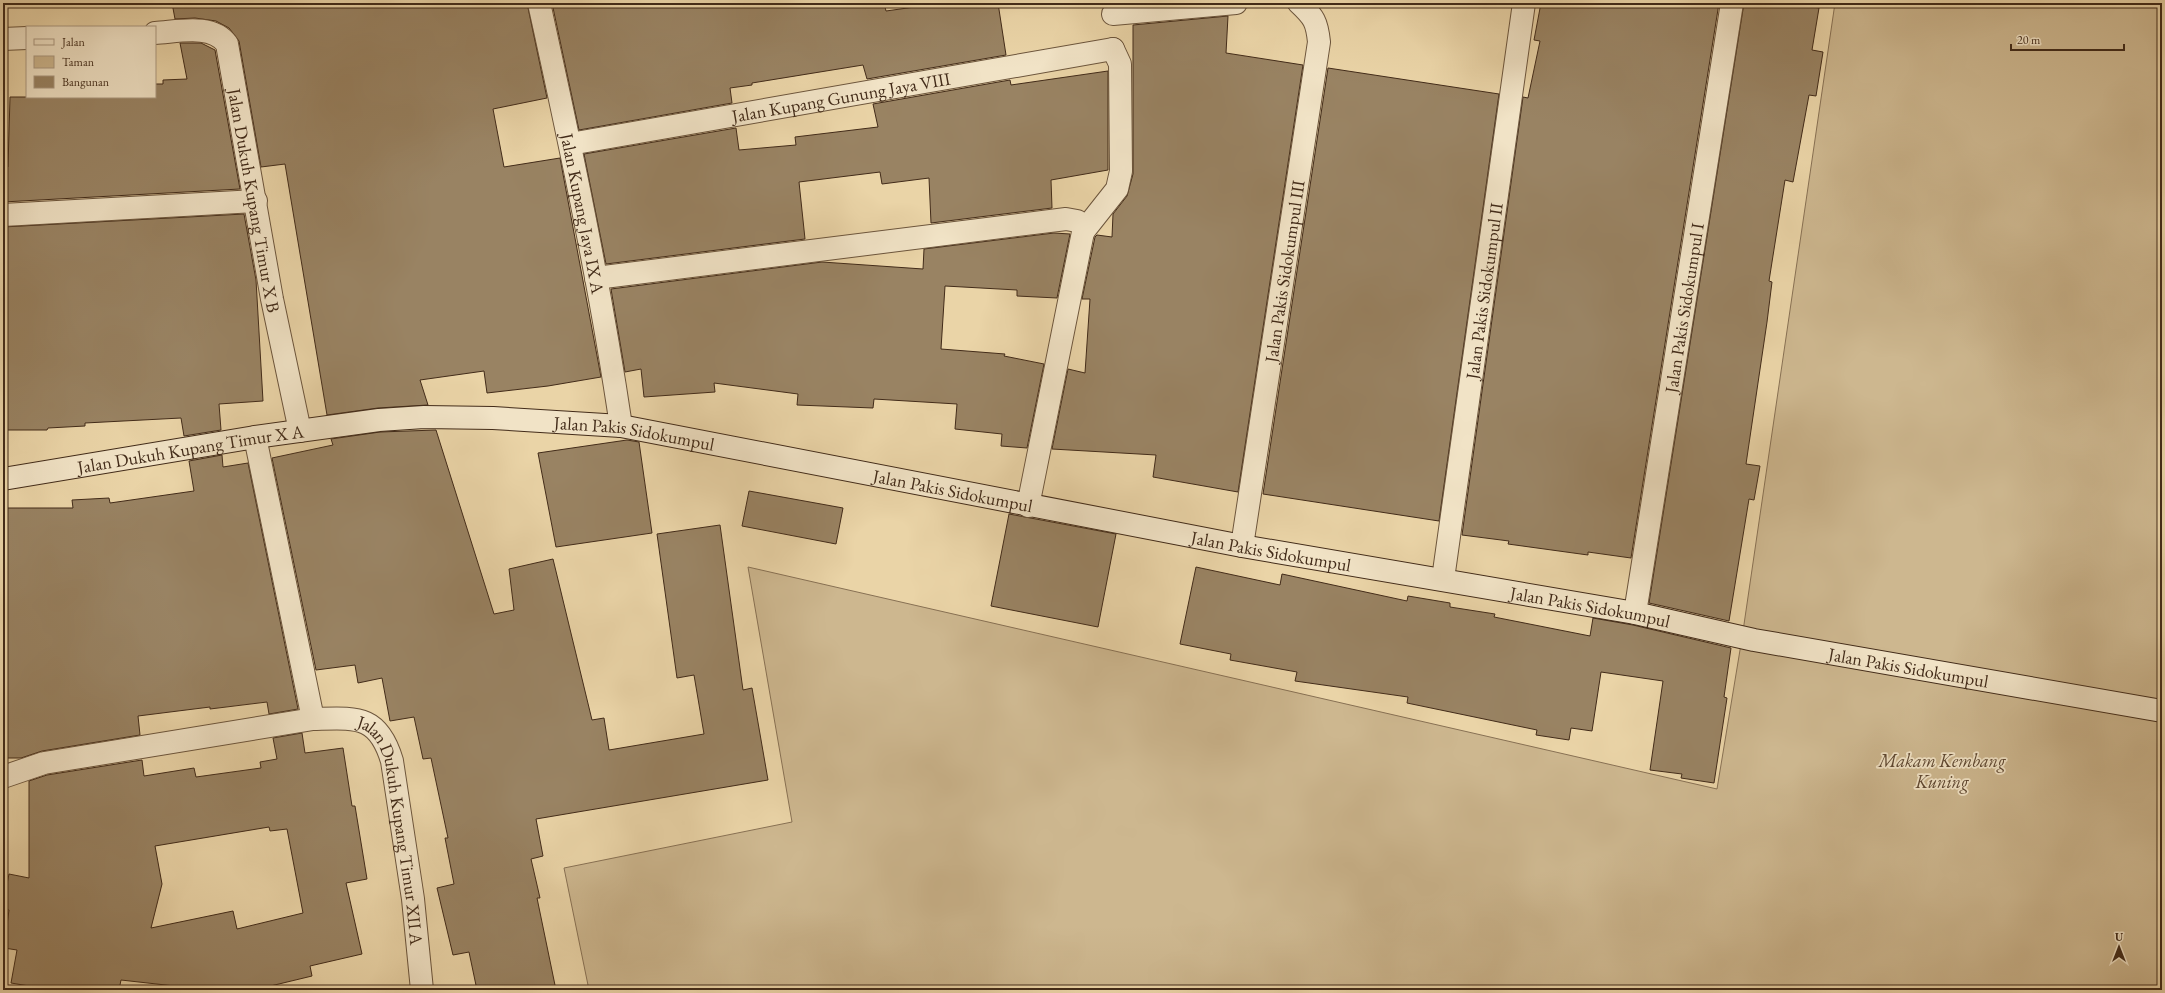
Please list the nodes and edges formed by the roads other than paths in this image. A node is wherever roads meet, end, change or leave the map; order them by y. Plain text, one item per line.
1 (539, 3) edge
2 (1236, 3) edge
3 (1299, 3) edge
4 (1524, 3) edge
5 (1732, 3) edge
6 (1112, 8) edge
7 (156, 33) edge
8 (26, 38) edge
9 (3, 39) edge
10 (1113, 49) junction
11 (570, 144) junction
12 (256, 200) junction
13 (3, 215) edge
14 (1083, 232) junction
15 (596, 278) junction
16 (379, 420) joint
17 (621, 426) junction
18 (300, 431) junction
19 (255, 437) junction
20 (3, 480) edge
21 (1028, 506) junction
22 (1242, 546) junction
23 (1443, 579) junction
24 (1635, 613) junction
25 (2162, 711) edge
26 (313, 720) junction
27 (3, 777) edge
28 (422, 990) edge

1 - 11 street, Jalan Kupang Jaya IX A
2 - 6 street
3 - 22 street, Jalan Pakis Sidokumpul III
4 - 23 street, Jalan Pakis Sidokumpul II
5 - 24 street, Jalan Pakis Sidokumpul I
6 - 10 street
7 - 12 street, Jalan Dukuh Kupang Timur X B
8 - 9 street
10 - 11 street, Jalan Kupang Gunung Jaya VIII
10 - 14 street
11 - 15 street, Jalan Kupang Jaya IX A
12 - 13 street
12 - 18 street, Jalan Dukuh Kupang Timur X B
14 - 15 street
14 - 21 street
15 - 17 street, Jalan Kupang Jaya IX A
16 - 17 street, Jalan Pakis Sidokumpul
16 - 18 street, Jalan Dukuh Kupang Timur X A
17 - 21 street, Jalan Pakis Sidokumpul
18 - 19 street, Jalan Dukuh Kupang Timur X A
19 - 20 street, Jalan Dukuh Kupang Timur X A
19 - 26 street
21 - 22 street, Jalan Pakis Sidokumpul
22 - 23 street, Jalan Pakis Sidokumpul
23 - 24 street, Jalan Pakis Sidokumpul
24 - 25 street, Jalan Pakis Sidokumpul
26 - 27 street, Jalan Dukuh Kupang Timur XII A
26 - 28 street, Jalan Dukuh Kupang Timur XII A

